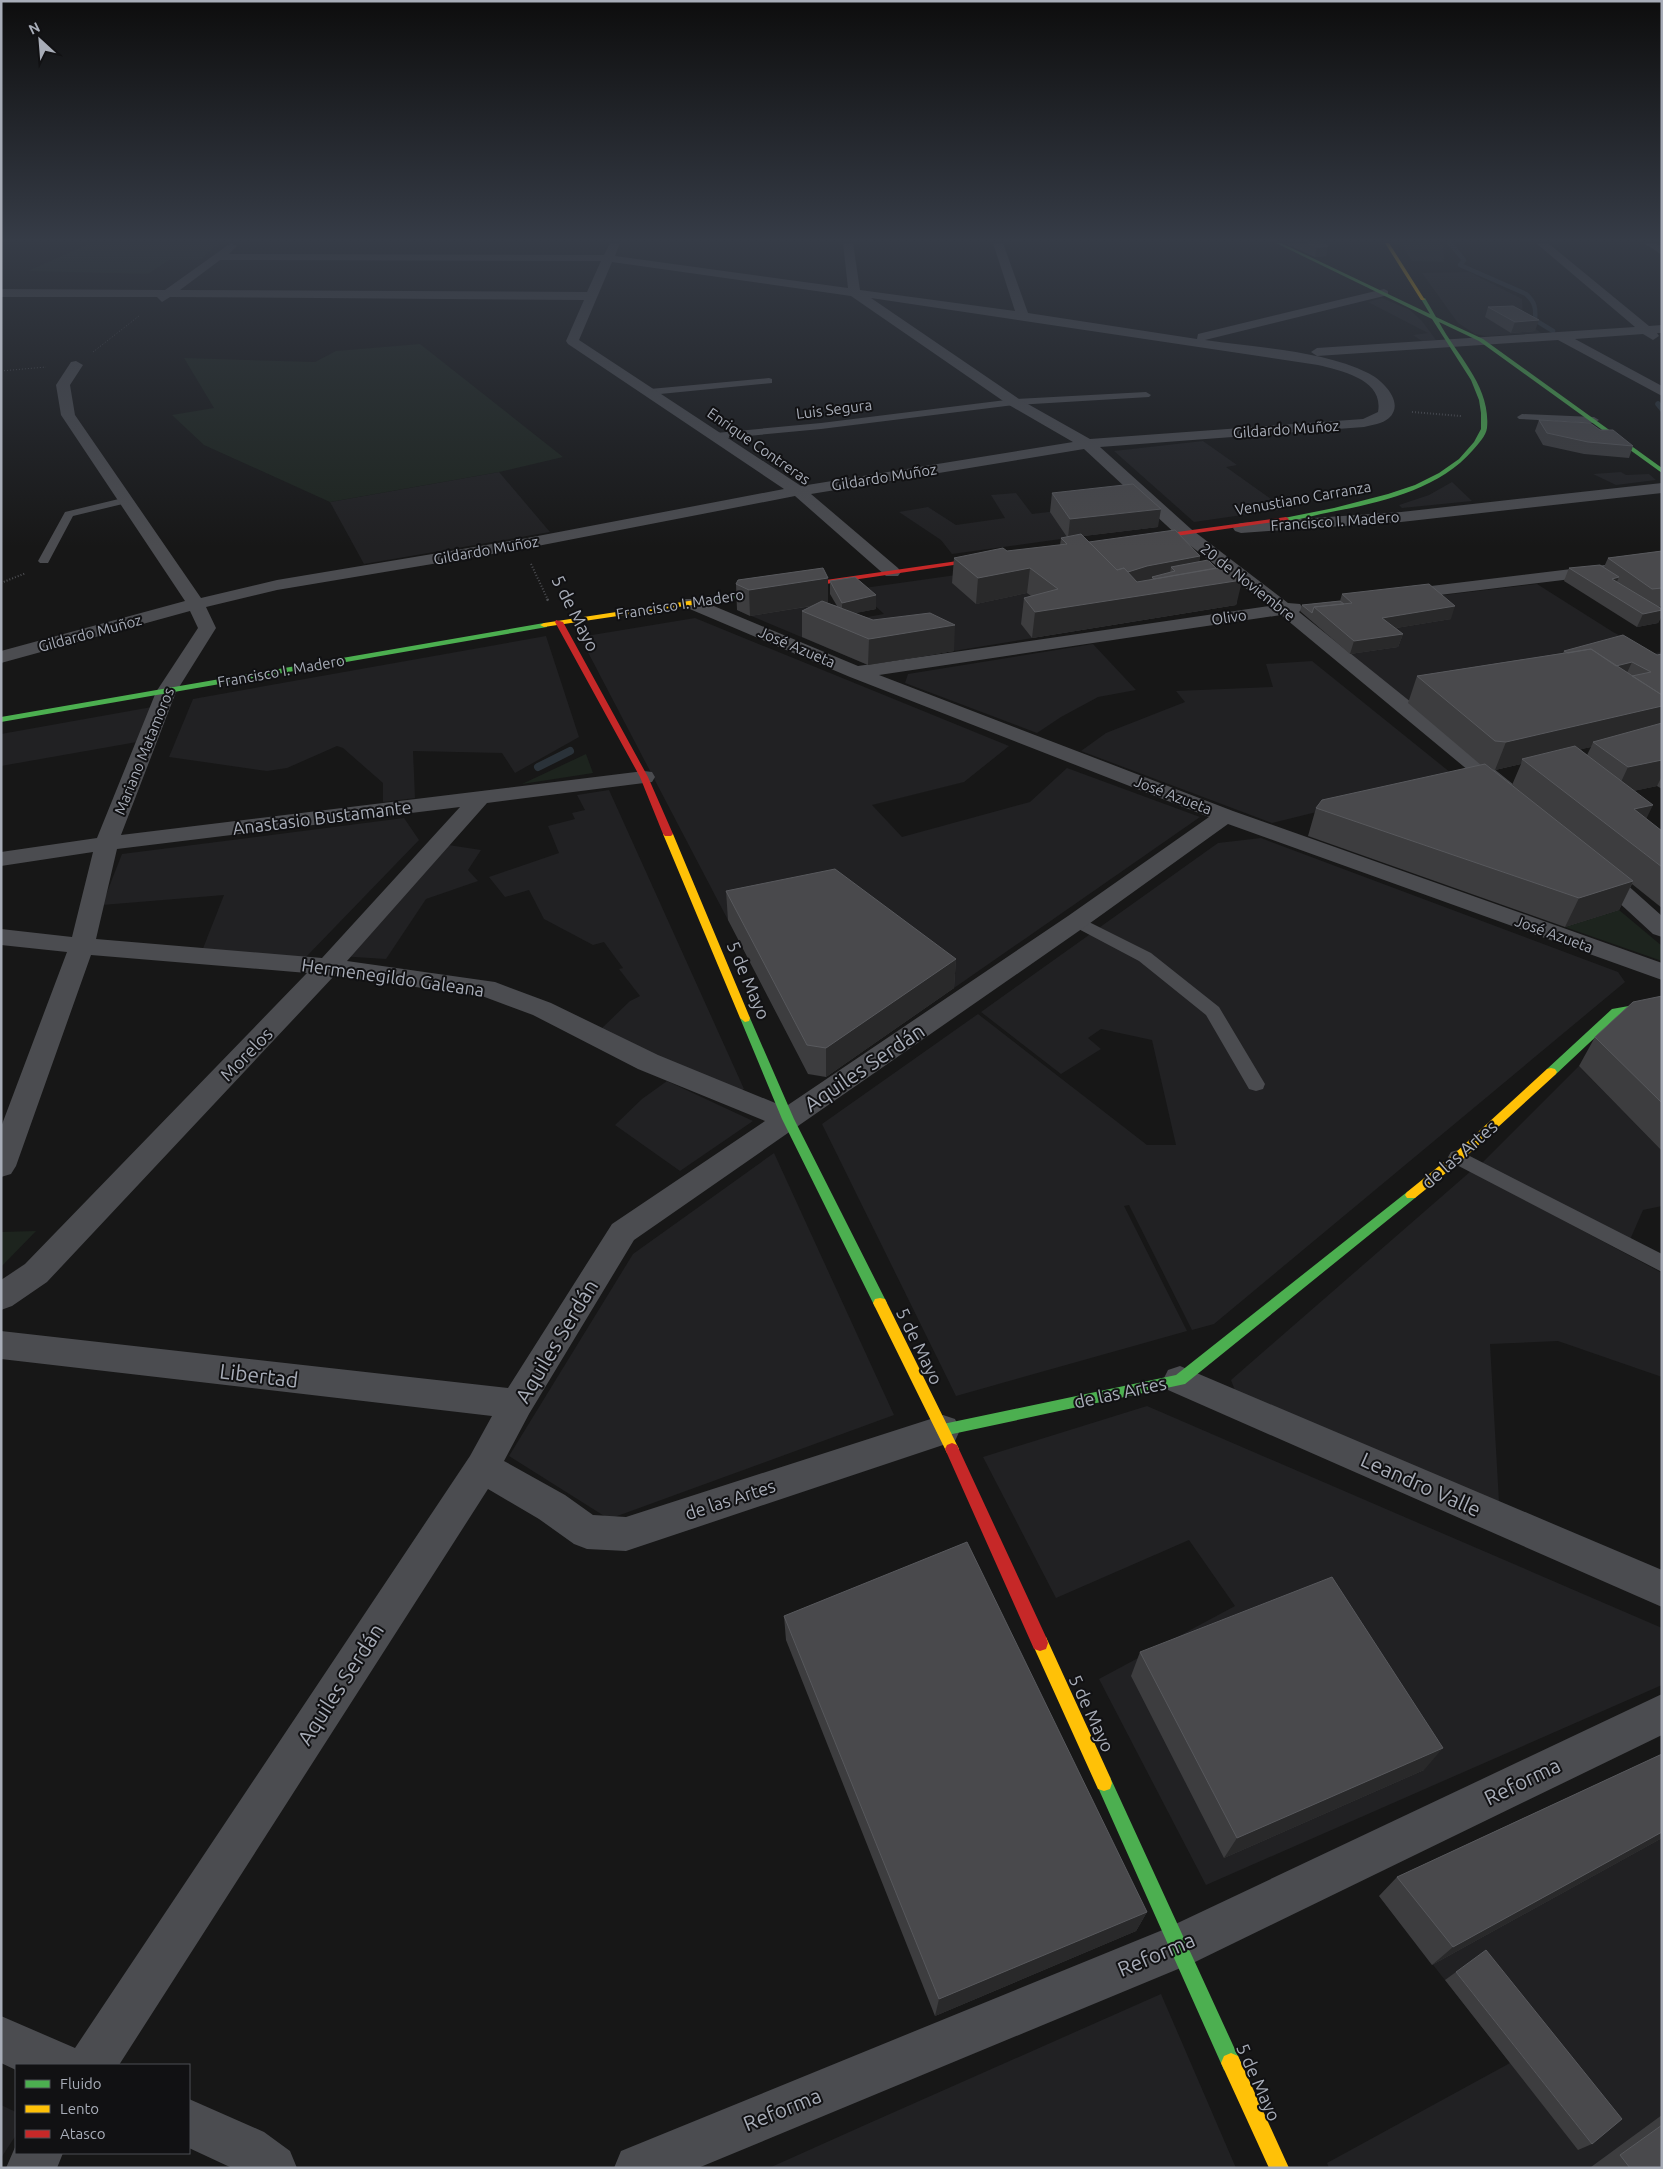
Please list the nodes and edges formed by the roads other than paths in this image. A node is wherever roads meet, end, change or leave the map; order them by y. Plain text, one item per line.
1 (577, 344) edge
2 (930, 344) edge
3 (1215, 344) edge
4 (1419, 344) edge
5 (1450, 344) edge
6 (1487, 344) edge
7 (1576, 344) edge
8 (1329, 351) junction
9 (1283, 355) junction
10 (76, 365) road end
11 (1349, 368) junction
12 (768, 381) dead end
13 (650, 392) junction
14 (1662, 392) edge
15 (1146, 395) dead end
16 (1014, 402) junction
17 (1522, 417) dead end
18 (1594, 420) junction
19 (716, 436) junction
20 (1087, 444) junction
21 (1662, 472) edge
22 (1662, 488) edge
23 (798, 491) junction
24 (127, 500) junction
25 (1217, 529) junction
26 (1185, 533) junction
27 (1126, 541) edge
28 (1000, 557) edge
29 (44, 560) dead end
30 (1662, 563) edge
31 (892, 572) junction
32 (809, 584) edge
33 (790, 587) edge
34 (1381, 597) edge
35 (691, 602) junction
36 (196, 604) junction
37 (1313, 606) edge
38 (1284, 609) junction
39 (559, 622) junction
40 (1, 657) edge
41 (858, 673) junction
42 (166, 692) junction
43 (1, 720) edge
44 (644, 777) junction
45 (1508, 781) junction
46 (1470, 790) edge
47 (479, 799) junction
48 (1521, 803) edge
49 (1225, 816) junction
50 (1315, 825) edge
51 (1276, 834) junction
52 (107, 842) junction
53 (1580, 856) edge
54 (1, 859) edge
55 (1077, 921) junction
56 (1662, 928) edge
57 (1, 936) edge
58 (82, 946) junction
59 (328, 967) junction
60 (1662, 972) edge
61 (1662, 1003) edge
62 (1256, 1084) dead end
63 (788, 1119) junction
64 (1458, 1157) junction
65 (1, 1166) edge
66 (1662, 1264) edge
67 (1, 1297) edge
68 (1, 1346) edge
69 (1180, 1380) junction
70 (517, 1404) junction
71 (943, 1430) junction
72 (482, 1467) junction
73 (1662, 1589) edge
74 (1662, 1714) edge
75 (1179, 1946) junction
76 (1, 2039) edge
77 (57, 2064) edge
78 (93, 2064) edge
79 (190, 2123) edge
80 (38, 2154) edge
81 (30, 2168) edge
82 (273, 2168) edge
83 (638, 2168) edge
84 (1279, 2168) edge

1 - 13 street, Enrique Contreras
2 - 16 street, 20 de Noviembre
3 - 9 street
4 - 8 street
5 - 25 street, Venustiano Carranza
6 - 18 street
7 - 14 street
8 - 9 street
8 - 11 street
9 - 11 street
10 - 24 street, Mariano Matamoros
11 - 20 street, Gildardo Muñoz
12 - 13 lane, Enrique Contreras
13 - 19 street, Enrique Contreras
15 - 16 lane, Luis Segura
16 - 19 lane, Luis Segura
16 - 20 street, 20 de Noviembre
17 - 18 lane
18 - 21 street
19 - 23 street, Enrique Contreras
20 - 23 street, Gildardo Muñoz
20 - 26 street, 20 de Noviembre
22 - 25 street, Francisco I. Madero
23 - 31 street, Enrique Contreras
23 - 36 street, Gildardo Muñoz
24 - 29 lane
24 - 36 street, Mariano Matamoros
25 - 26 street, Francisco I. Madero
26 - 27 street, Francisco I. Madero
26 - 38 street, 20 de Noviembre
28 - 31 street
30 - 34 street
31 - 32 street
33 - 35 street, Francisco I. Madero
35 - 39 street, Francisco I. Madero
35 - 41 street, José Azueta
36 - 40 street, Gildardo Muñoz
36 - 42 street, Mariano Matamoros
37 - 38 street, Olivo
38 - 41 street, Olivo
38 - 45 street, 20 de Noviembre
39 - 42 street, Francisco I. Madero
39 - 44 street, 5 de Mayo
41 - 49 street, José Azueta
42 - 43 street, Francisco I. Madero
42 - 52 street, Mariano Matamoros
44 - 47 street, Anastasio Bustamante
44 - 63 street, 5 de Mayo
45 - 46 street
45 - 48 street, 20 de Noviembre
47 - 52 street, Anastasio Bustamante
47 - 59 street, Morelos
49 - 51 street, José Azueta
49 - 55 street, Aquiles Serdán
50 - 51 street
51 - 60 street, José Azueta
52 - 54 street, Anastasio Bustamante
52 - 58 street, Mariano Matamoros
53 - 56 street
55 - 62 lane
55 - 63 street, Aquiles Serdán
57 - 58 street, Hermenegildo Galeana
58 - 59 street, Hermenegildo Galeana
58 - 65 street, Mariano Matamoros
59 - 63 street, Hermenegildo Galeana
59 - 67 street, Morelos
61 - 64 street, de las Artes
63 - 70 street, Aquiles Serdán
63 - 71 street, 5 de Mayo
64 - 66 lane
64 - 69 street, de las Artes
68 - 70 street, Libertad
69 - 71 street, de las Artes
69 - 73 street, Leandro Valle
70 - 72 street, Aquiles Serdán
71 - 72 street, de las Artes
71 - 75 street, 5 de Mayo
72 - 78 street, Aquiles Serdán
74 - 75 street, Reforma
75 - 83 street, Reforma
75 - 84 street, 5 de Mayo
76 - 77 street
79 - 82 street
80 - 81 street

